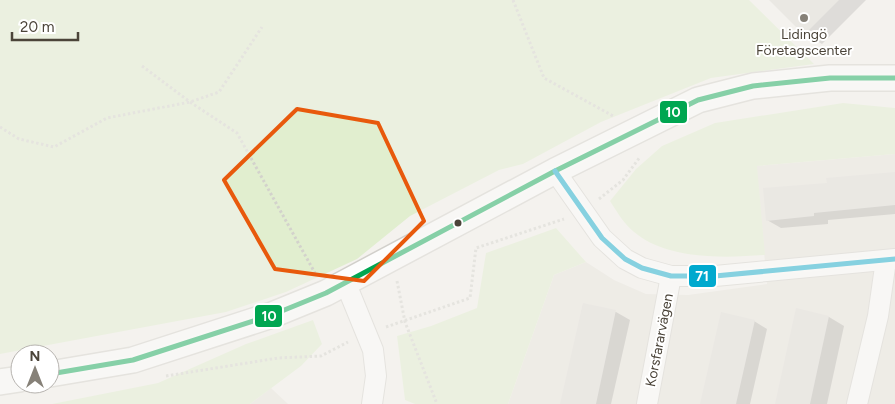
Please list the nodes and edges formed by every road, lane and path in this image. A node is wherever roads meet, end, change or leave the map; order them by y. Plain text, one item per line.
1 (513, 0) edge
2 (262, 27) dead end
3 (142, 66) dead end
4 (895, 78) edge
5 (190, 102) junction
6 (0, 127) edge
7 (629, 133) junction
8 (555, 171) junction
9 (583, 213) junction
10 (393, 258) junction
11 (890, 259) edge
12 (671, 276) junction
13 (336, 289) junction
14 (406, 322) junction
15 (365, 334) junction
16 (60, 372) edge
17 (161, 376) dead end
18 (372, 404) edge
19 (437, 404) edge
20 (647, 404) edge
21 (857, 404) edge

1 - 7 path
2 - 5 path
3 - 5 path
4 - 7 street
5 - 6 path
5 - 13 path
7 - 8 street
7 - 9 path
8 - 9 street, Korsfararvägen
8 - 10 street
9 - 12 street, Korsfararvägen
9 - 14 path
10 - 13 street
10 - 14 path
11 - 12 street, Korsfararvägen
11 - 21 street, Korsfararvägen
12 - 20 street, Korsfararvägen
13 - 15 street
13 - 16 street
14 - 15 path
14 - 19 path
15 - 17 path
15 - 18 street

